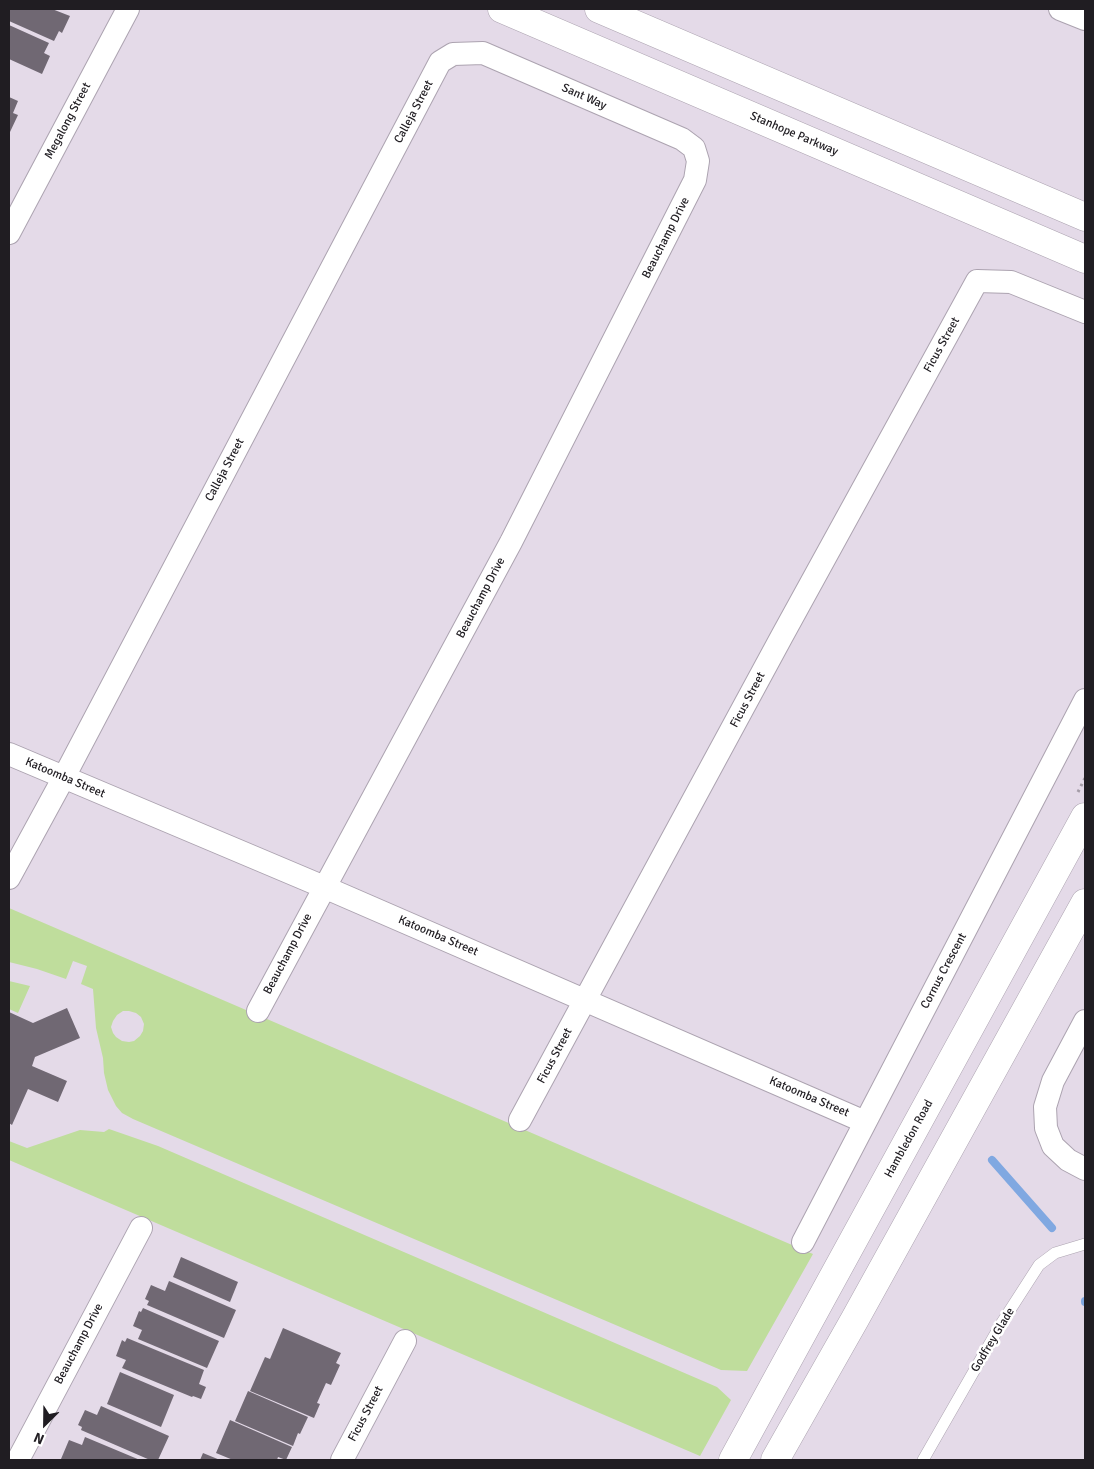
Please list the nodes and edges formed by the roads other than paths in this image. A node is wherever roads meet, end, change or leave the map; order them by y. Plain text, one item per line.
1 (128, 9) edge
2 (502, 9) edge
3 (599, 9) edge
4 (1060, 9) edge
5 (1085, 19) edge
6 (440, 62) joint
7 (695, 180) joint
8 (1085, 217) edge
9 (9, 232) edge
10 (1085, 259) edge
11 (1085, 312) edge
12 (1085, 700) edge
13 (9, 754) edge
14 (64, 777) junction
15 (1085, 817) edge
16 (9, 878) edge
17 (324, 887) junction
18 (1085, 903) edge
19 (585, 1000) junction
20 (258, 1011) dead end
21 (1085, 1021) edge
22 (520, 1120) dead end
23 (865, 1122) junction
24 (1085, 1169) edge
25 (141, 1228) dead end
26 (803, 1242) dead end
27 (1085, 1244) edge
28 (405, 1341) dead end
29 (18, 1460) edge
30 (342, 1460) edge
31 (733, 1460) edge
32 (775, 1460) edge
33 (923, 1460) edge

1 - 9 street, Megalong Street
2 - 10 main road, Stanhope Parkway
3 - 8 main road
4 - 5 street
6 - 7 street, Sant Way
6 - 14 street, Calleja Street
7 - 17 street, Beauchamp Drive
11 - 19 street, Ficus Street
12 - 23 street, Cornus Crescent
13 - 14 street, Katoomba Street
14 - 16 street, Calleja Street
14 - 17 street, Katoomba Street
15 - 31 main road, Hambledon Road
17 - 19 street, Katoomba Street
17 - 20 street, Beauchamp Drive
18 - 32 main road
19 - 22 street, Ficus Street
19 - 23 street, Katoomba Street
21 - 24 street
23 - 26 street, Cornus Crescent
25 - 29 street, Beauchamp Drive
27 - 33 lane, Godfrey Glade
28 - 30 street, Ficus Street

